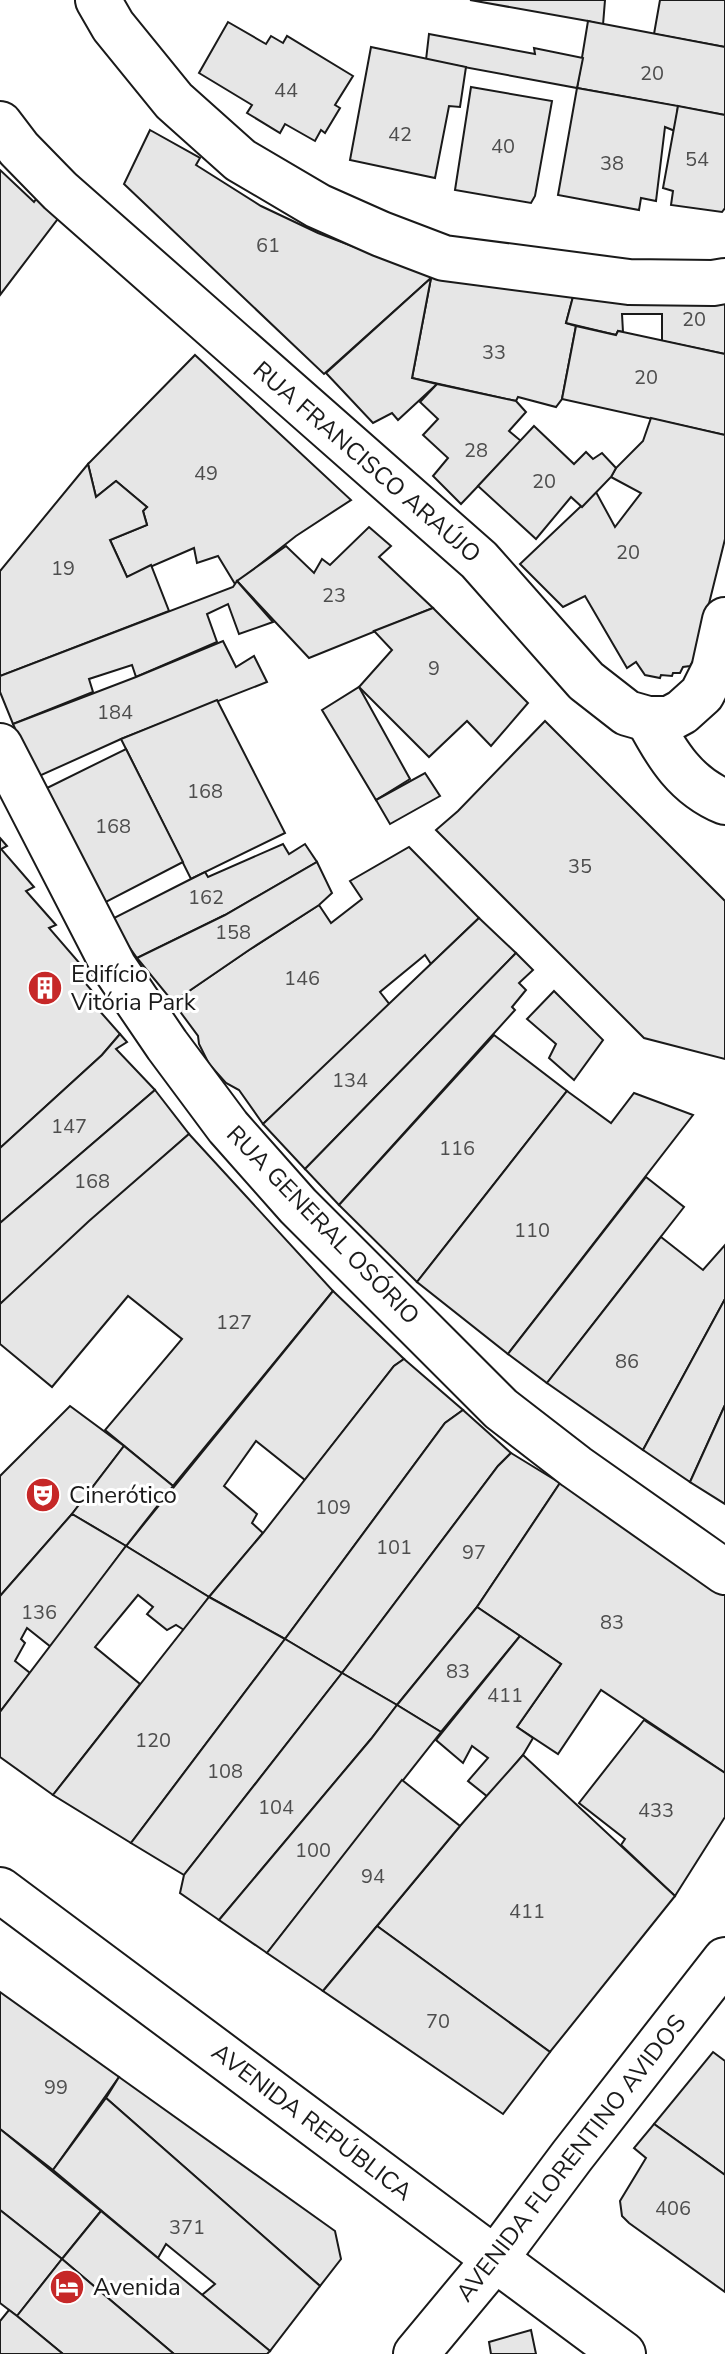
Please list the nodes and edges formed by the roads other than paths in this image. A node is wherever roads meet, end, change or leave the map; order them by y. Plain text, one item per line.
1 (98, 0) edge
2 (0, 124) edge
3 (725, 281) edge
4 (725, 620) edge
5 (648, 719) junction
6 (0, 746) edge
7 (725, 802) edge
8 (725, 1572) edge
9 (0, 1890) edge
10 (725, 1960) edge
11 (495, 2259) junction
12 (416, 2354) edge
13 (623, 2354) edge

1 - 3 street
2 - 5 street, RUA FRANCISCO ARAÚJO
4 - 5 street
5 - 7 street
6 - 8 street, RUA GENERAL OSÓRIO
9 - 11 street, AVENIDA REPÚBLICA
10 - 11 street, AVENIDA FLORENTINO AVIDOS
11 - 12 street, AVENIDA FLORENTINO AVIDOS
11 - 13 street, AVENIDA REPÚBLICA

